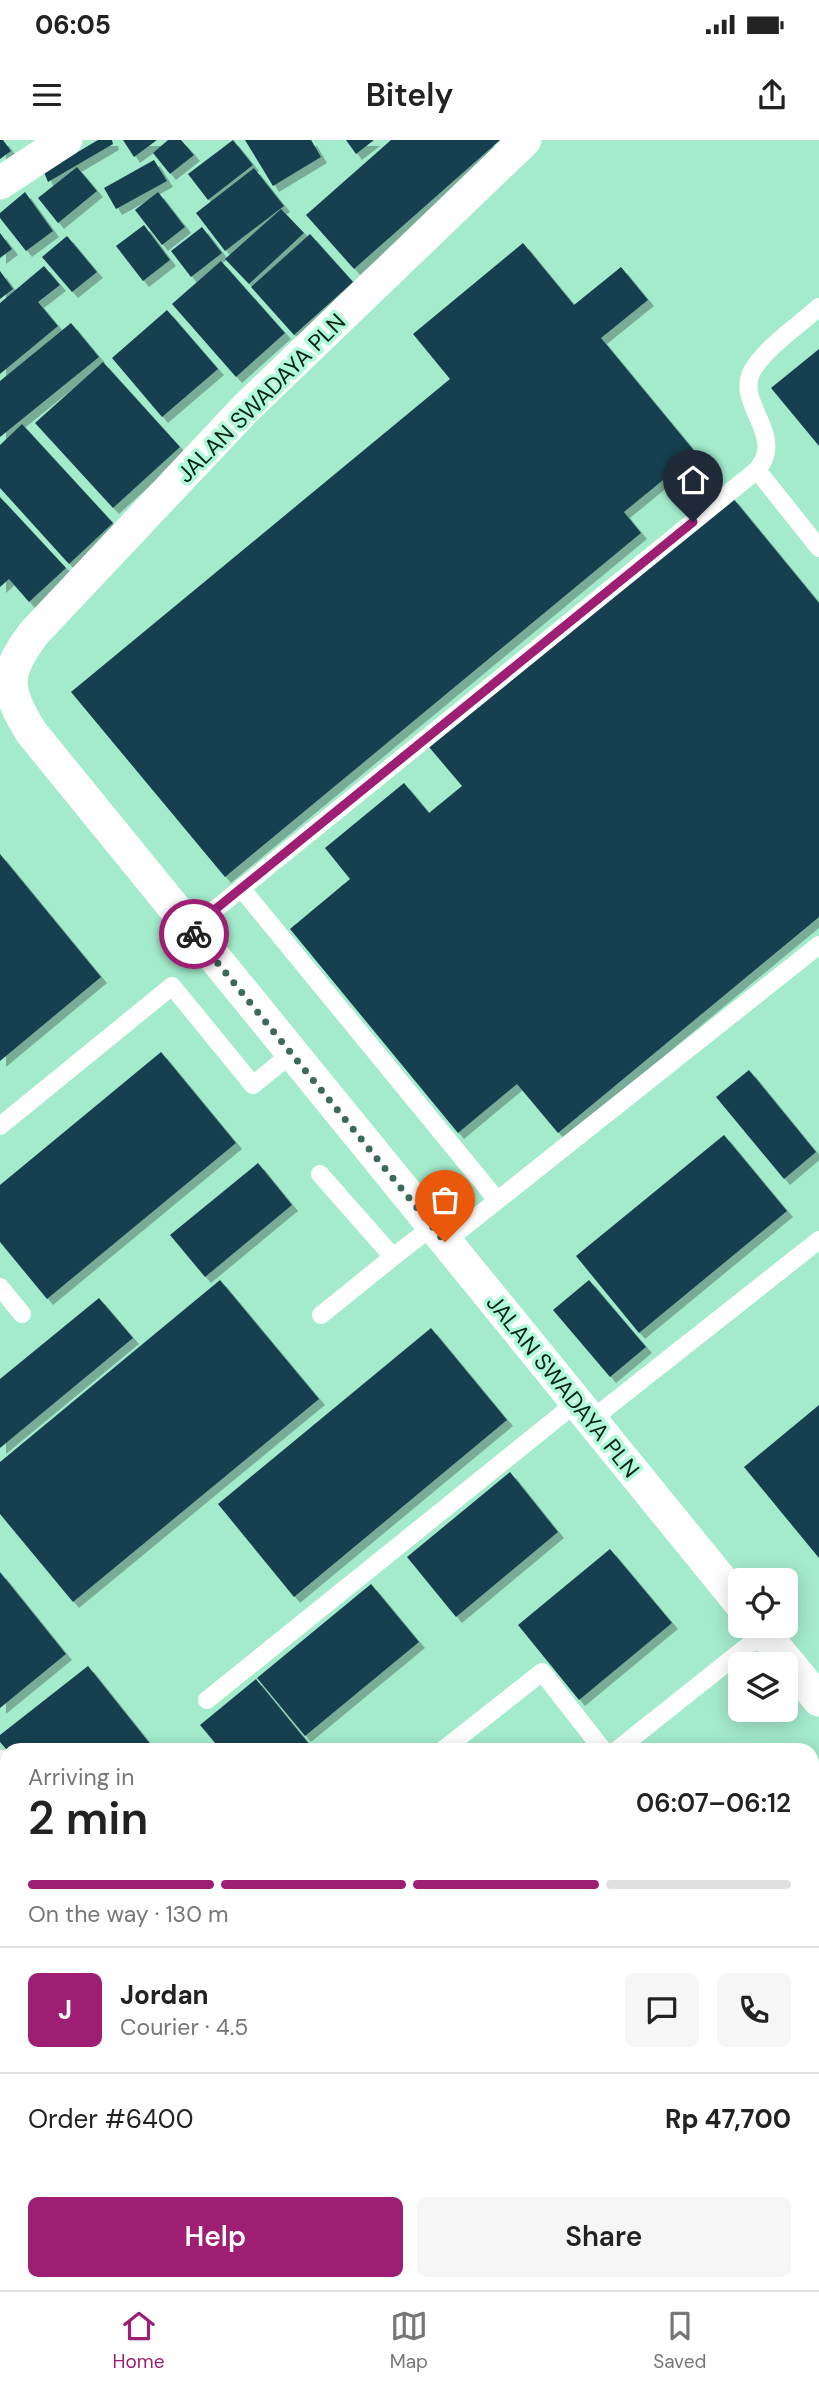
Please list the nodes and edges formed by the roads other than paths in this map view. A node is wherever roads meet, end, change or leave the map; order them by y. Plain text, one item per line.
1 (66, 140) edge
2 (525, 140) edge
3 (0, 184) edge
4 (819, 307) edge
5 (757, 470) junction
6 (819, 548) edge
7 (6, 667) edge
8 (242, 888) junction
9 (191, 929) junction
10 (819, 945) edge
11 (291, 1054) junction
12 (0, 1126) edge
13 (320, 1174) dead end
14 (497, 1200) junction
15 (439, 1234) junction
16 (819, 1240) edge
17 (393, 1257) junction
18 (0, 1287) edge
19 (23, 1314) dead end
20 (321, 1315) dead end
21 (584, 1411) junction
22 (728, 1588) edge
23 (750, 1638) edge
24 (768, 1638) edge
25 (207, 1700) dead end
26 (819, 1700) edge
27 (452, 1743) edge
28 (598, 1743) edge
29 (625, 1743) edge

1 - 3 street
2 - 7 street, JALAN SWADAYA PLN
4 - 5 lane
5 - 6 lane
5 - 8 lane
7 - 9 street, JALAN SWADAYA PLN
8 - 9 lane
8 - 14 lane
9 - 11 street, JALAN SWADAYA PLN
10 - 14 lane
11 - 12 lane
11 - 15 street, JALAN SWADAYA PLN
13 - 17 lane
14 - 15 lane
15 - 17 lane
15 - 21 street, JALAN SWADAYA PLN
16 - 21 lane
17 - 20 lane
18 - 19 lane
21 - 22 street, JALAN SWADAYA PLN
21 - 25 lane
23 - 29 lane
24 - 26 street
27 - 28 lane

